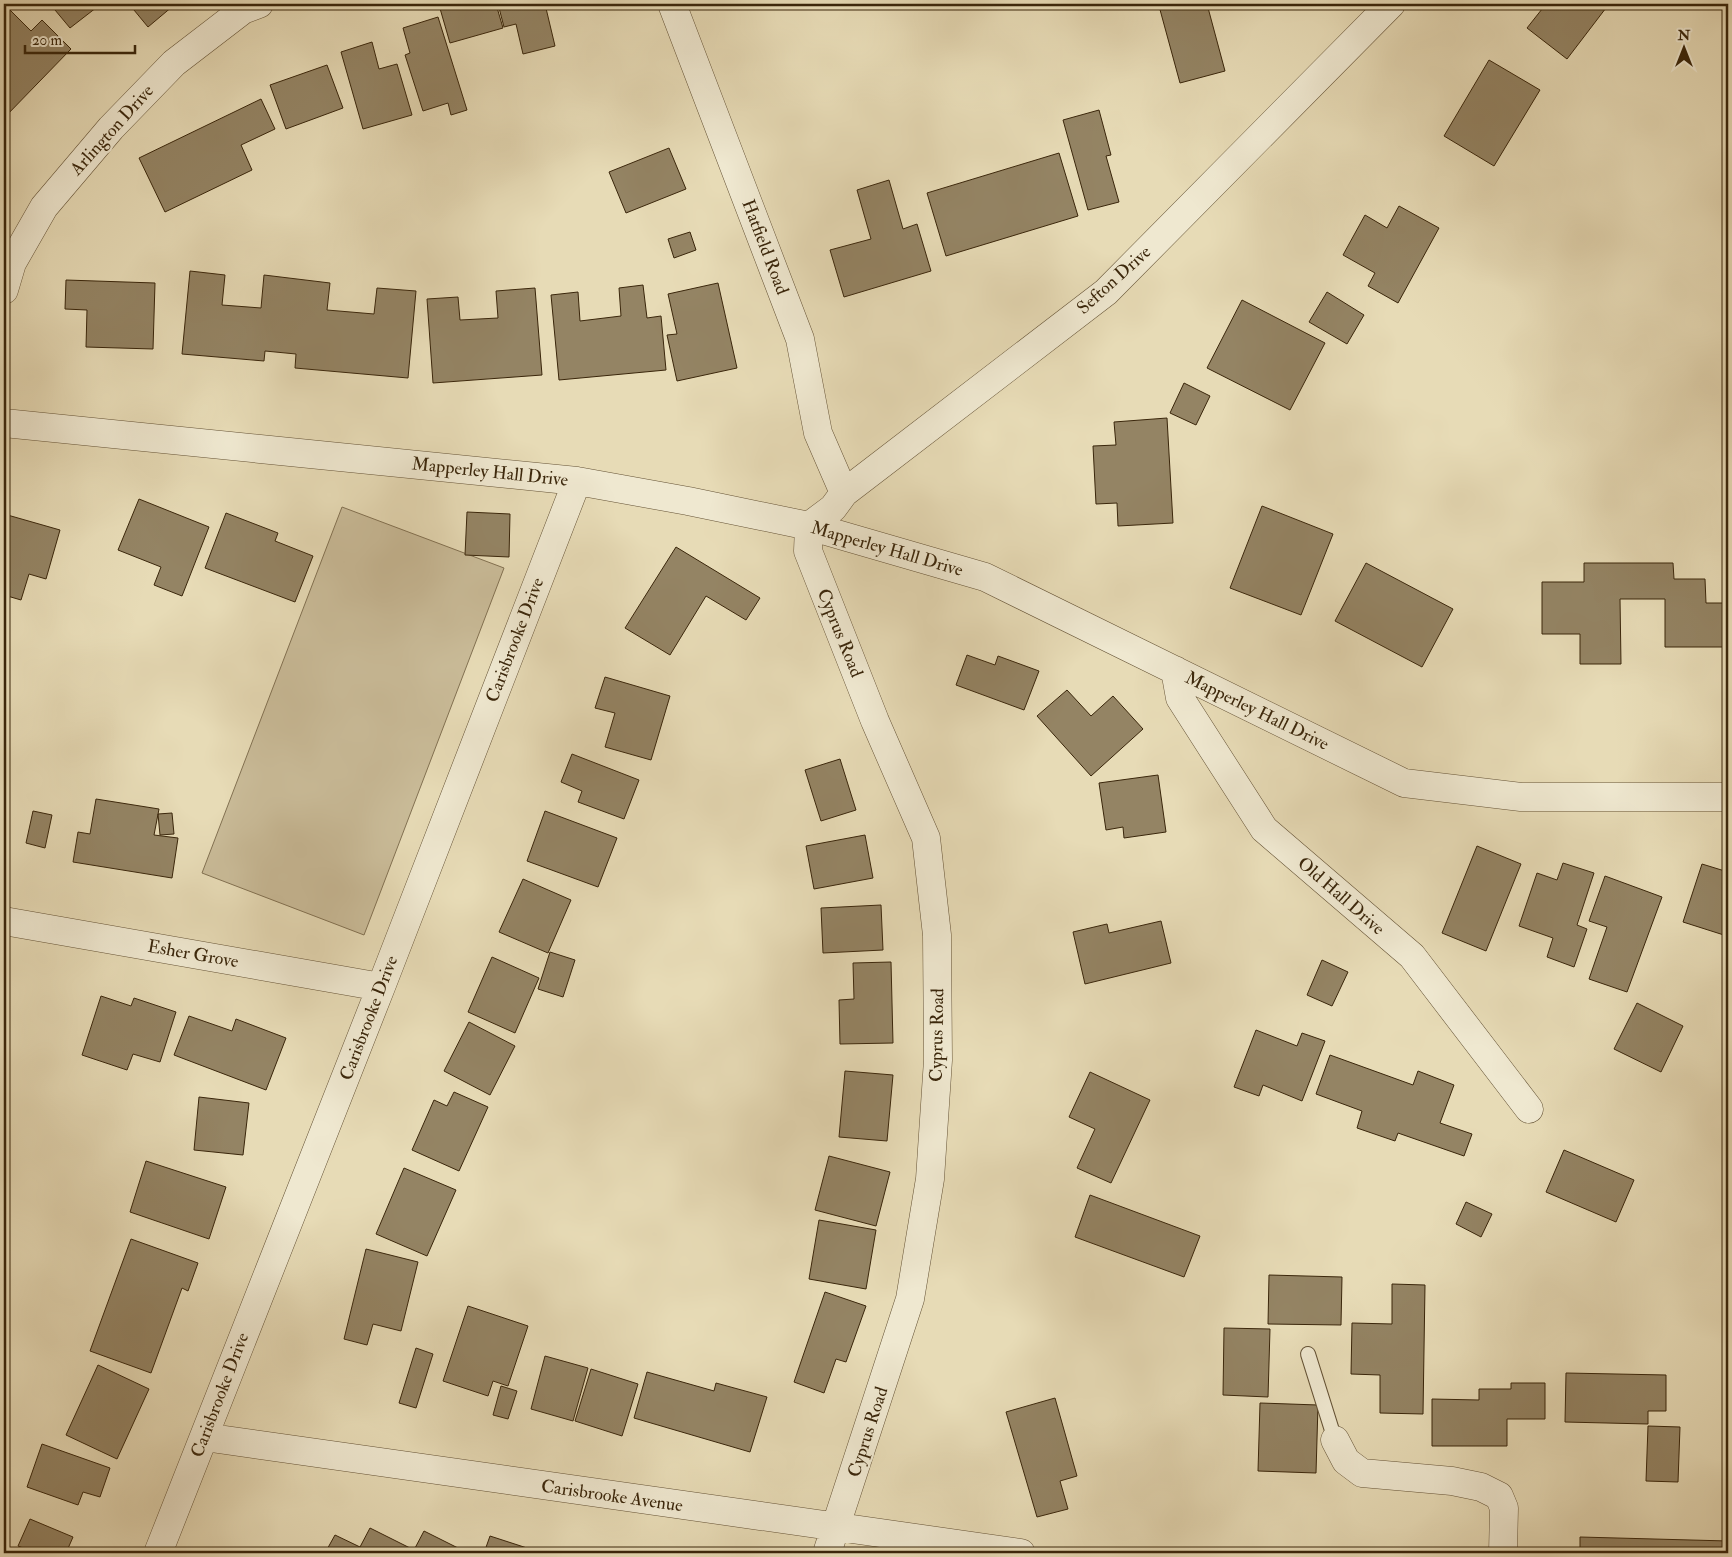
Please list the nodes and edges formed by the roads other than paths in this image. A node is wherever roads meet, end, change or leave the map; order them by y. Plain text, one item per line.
1 (259, 4) edge
2 (672, 4) edge
3 (1392, 4) edge
4 (4, 290) edge
5 (4, 423) edge
6 (577, 481) junction
7 (844, 494) junction
8 (810, 526) junction
9 (1174, 670) junction
10 (1728, 797) edge
11 (4, 921) edge
12 (382, 987) junction
13 (1529, 1109) dead end
14 (1308, 1354) dead end
15 (204, 1437) junction
16 (1335, 1440) joint
17 (837, 1528) junction
18 (158, 1553) edge
19 (827, 1553) edge
20 (1020, 1553) edge
21 (1503, 1553) edge

1 - 4 street, Arlington Drive
2 - 7 street, Hatfield Road
3 - 7 street, Sefton Drive
5 - 6 street, Mapperley Hall Drive
6 - 8 street, Mapperley Hall Drive
6 - 12 street, Carisbrooke Drive
7 - 8 street, Sefton Drive
8 - 9 street, Mapperley Hall Drive
8 - 17 street, Cyprus Road
9 - 10 street, Mapperley Hall Drive
9 - 13 street, Old Hall Drive
11 - 12 street, Esher Grove
12 - 15 street, Carisbrooke Drive
14 - 16 lane
15 - 17 street, Carisbrooke Avenue
15 - 18 street, Carisbrooke Drive
16 - 21 street
17 - 19 street, Cyprus Road
17 - 20 street, Carisbrooke Avenue

